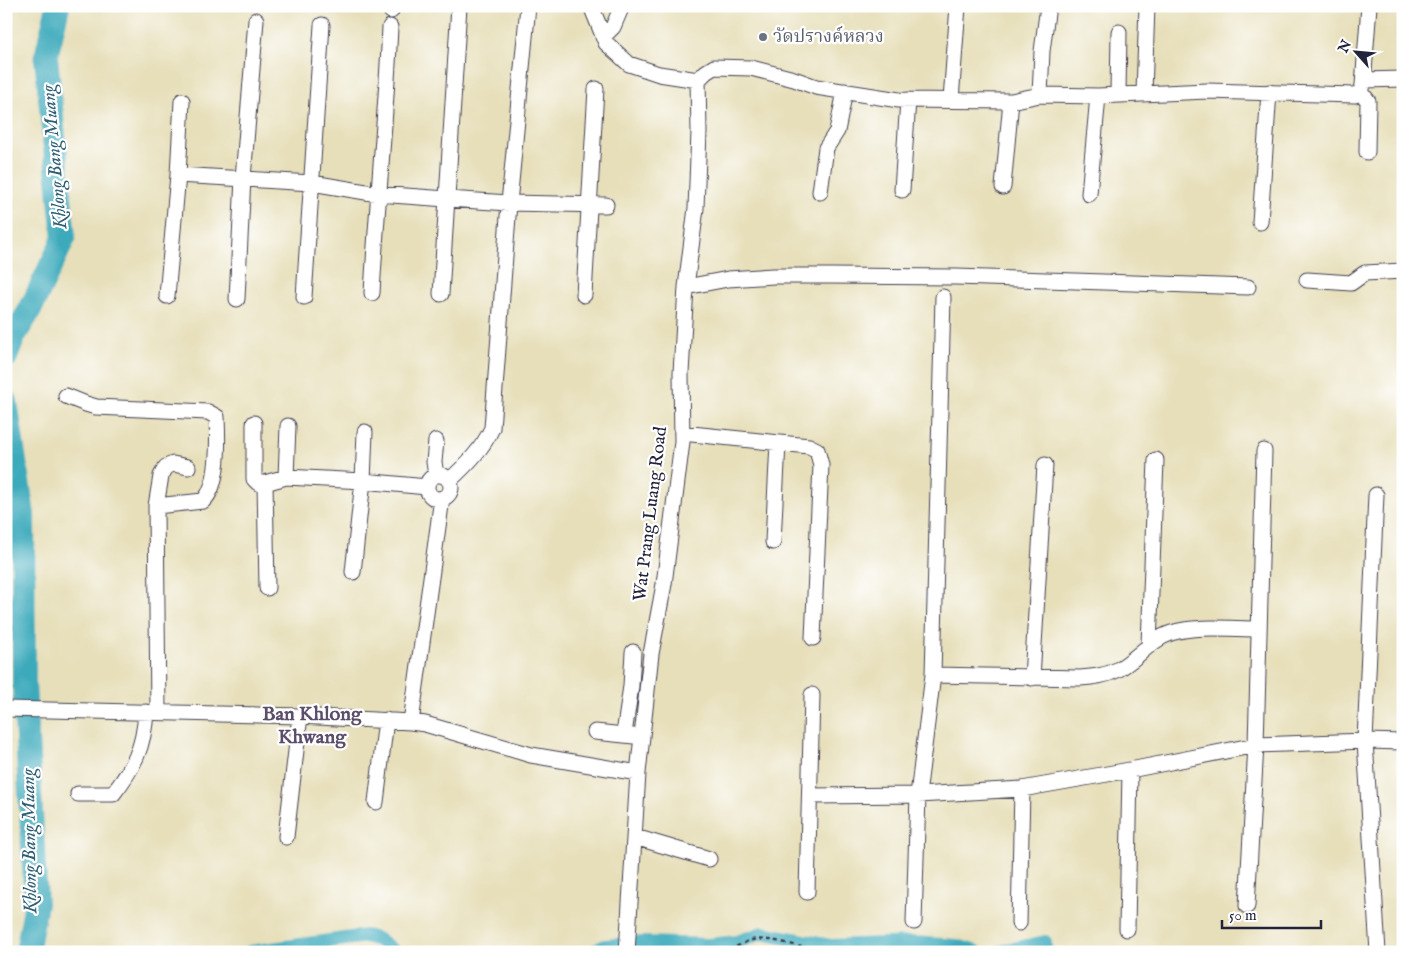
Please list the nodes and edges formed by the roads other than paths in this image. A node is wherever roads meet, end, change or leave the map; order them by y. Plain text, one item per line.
1 (459, 6) edge
2 (528, 6) edge
3 (591, 6) edge
4 (622, 6) edge
5 (958, 6) edge
6 (1048, 6) edge
7 (1147, 6) edge
8 (1369, 6) edge
9 (256, 20) dead end
10 (322, 26) dead end
11 (390, 27) dead end
12 (1119, 32) dead end
13 (603, 37) junction
14 (1403, 79) edge
15 (698, 80) junction
16 (1362, 86) junction
17 (596, 89) dead end
18 (845, 91) junction
19 (1269, 92) junction
20 (1144, 93) junction
21 (1118, 94) junction
22 (1040, 95) junction
23 (1098, 96) junction
24 (908, 100) junction
25 (951, 100) junction
26 (182, 101) dead end
27 (1011, 101) junction
28 (1367, 152) dead end
29 (178, 175) junction
30 (243, 178) junction
31 (312, 183) junction
32 (1003, 187) dead end
33 (902, 190) dead end
34 (820, 192) dead end
35 (378, 194) junction
36 (1089, 194) dead end
37 (447, 199) junction
38 (510, 203) junction
39 (590, 204) junction
40 (606, 205) dead end
41 (1260, 222) dead end
42 (1403, 271) edge
43 (1308, 280) dead end
44 (686, 287) junction
45 (1248, 287) dead end
46 (372, 293) dead end
47 (441, 294) dead end
48 (584, 295) dead end
49 (167, 296) dead end
50 (304, 297) dead end
51 (943, 297) dead end
52 (238, 299) dead end
53 (66, 396) dead end
54 (254, 423) dead end
55 (288, 426) dead end
56 (365, 432) dead end
57 (682, 433) junction
58 (436, 441) dead end
59 (778, 443) junction
60 (1264, 451) dead end
61 (1156, 460) dead end
62 (1044, 465) dead end
63 (188, 467) dead end
64 (286, 477) junction
65 (362, 481) junction
66 (437, 481) junction
67 (265, 483) junction
68 (1376, 495) dead end
69 (156, 506) junction
70 (773, 542) dead end
71 (353, 572) dead end
72 (267, 588) dead end
73 (1258, 629) junction
74 (813, 638) dead end
75 (1149, 645) junction
76 (633, 652) dead end
77 (933, 675) junction
78 (1032, 678) junction
79 (812, 695) dead end
80 (6, 709) edge
81 (152, 712) junction
82 (300, 716) junction
83 (386, 720) junction
84 (411, 722) junction
85 (595, 732) dead end
86 (624, 734) junction
87 (642, 737) junction
88 (1365, 741) junction
89 (1403, 742) edge
90 (1256, 745) junction
91 (1130, 770) junction
92 (638, 773) junction
93 (1022, 789) junction
94 (78, 794) dead end
95 (918, 795) junction
96 (810, 796) junction
97 (376, 802) dead end
98 (286, 837) dead end
99 (635, 837) junction
100 (709, 858) dead end
101 (807, 892) dead end
102 (1247, 906) dead end
103 (914, 922) dead end
104 (1019, 923) dead end
105 (1127, 929) dead end
106 (629, 950) edge
107 (1378, 952) edge

1 - 37 street
2 - 38 street
3 - 13 street
4 - 13 street
5 - 25 street
6 - 22 street
7 - 20 street
8 - 16 street
9 - 30 street
10 - 31 street
11 - 35 street
12 - 21 street
13 - 15 street
14 - 16 street
15 - 18 street
15 - 44 street, Wat Prang Luang Road
16 - 19 street
16 - 28 street
17 - 39 street
18 - 24 street
18 - 34 street
19 - 20 street
19 - 41 street
20 - 21 street
21 - 23 street
22 - 23 street
22 - 27 street
23 - 36 street
24 - 25 street
24 - 33 street
25 - 27 street
26 - 29 street
27 - 32 street
29 - 30 street
29 - 49 street
30 - 31 street
30 - 52 street
31 - 35 street
31 - 50 street
35 - 37 street
35 - 46 street
37 - 38 street
37 - 47 street
38 - 39 street
38 - 66 street
39 - 40 street
39 - 48 street
42 - 43 street
44 - 45 street
44 - 57 street, Wat Prang Luang Road
51 - 77 street
53 - 69 street
54 - 67 street
55 - 64 street
56 - 65 street
57 - 59 street
57 - 87 street, Wat Prang Luang Road
58 - 66 street
59 - 70 street
59 - 74 street
60 - 73 street
61 - 75 street
62 - 78 street
63 - 69 street
64 - 65 street
64 - 67 street
65 - 66 street
65 - 71 street
66 - 84 street
67 - 72 street
68 - 88 street
69 - 81 street
73 - 75 street
73 - 90 street
75 - 78 street
76 - 86 street
77 - 78 street
77 - 95 street
79 - 96 street
80 - 81 street
81 - 82 street
81 - 94 street
82 - 83 street
82 - 98 street
83 - 84 street
83 - 97 street
84 - 92 street
85 - 86 street
86 - 87 street
87 - 92 street, Wat Prang Luang Road
88 - 89 street
88 - 90 street
88 - 107 street
90 - 91 street
90 - 102 street
91 - 93 street
91 - 105 street
92 - 99 street, Wat Prang Luang Road
93 - 95 street
93 - 104 street
95 - 96 street
95 - 103 street
96 - 101 street
99 - 100 street
99 - 106 street, Wat Prang Luang Road

